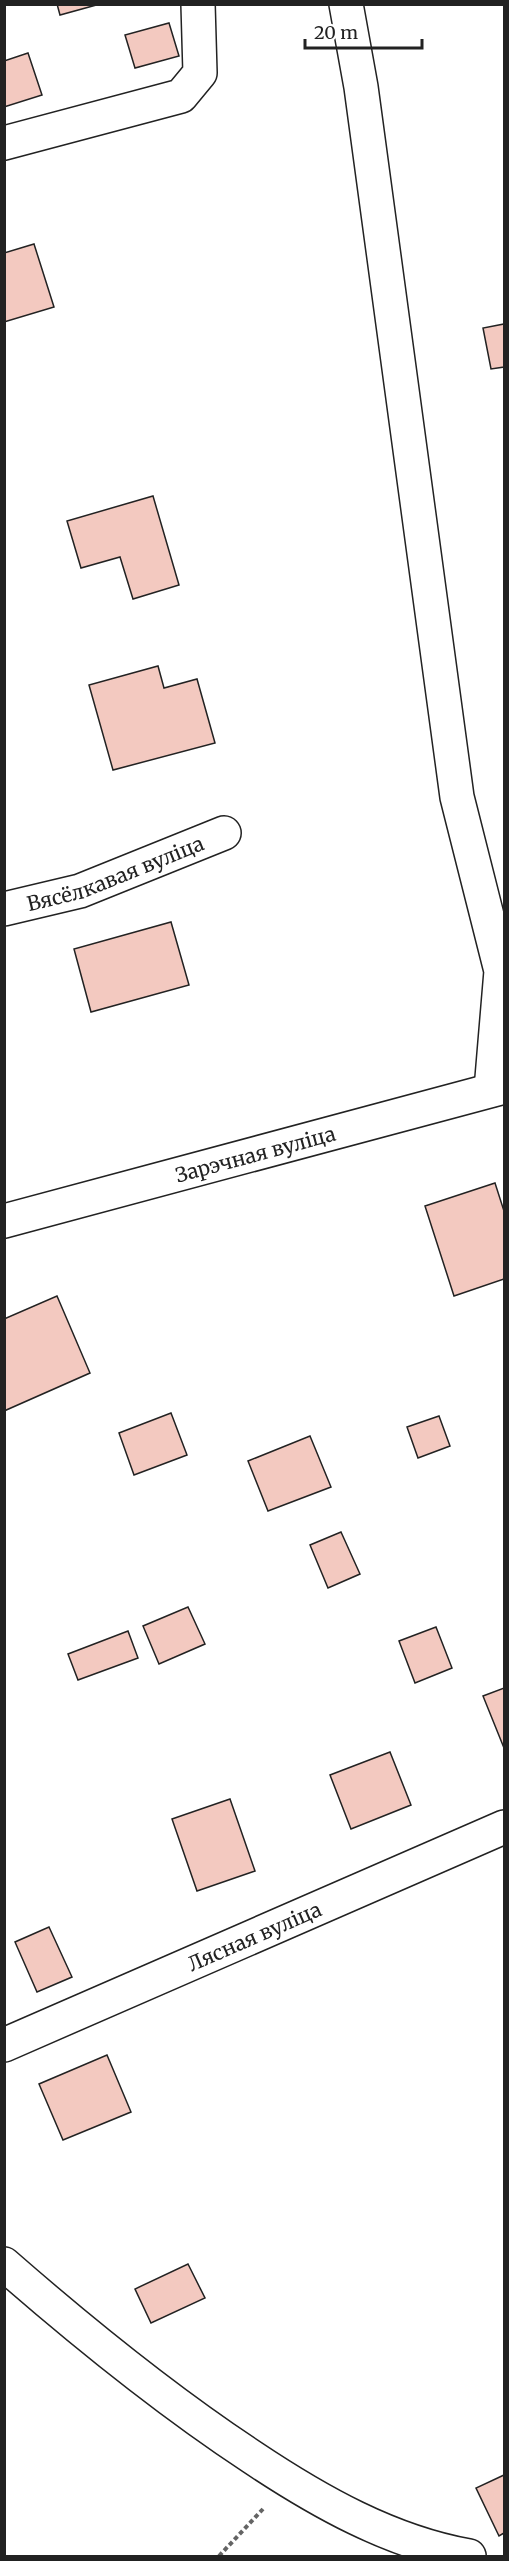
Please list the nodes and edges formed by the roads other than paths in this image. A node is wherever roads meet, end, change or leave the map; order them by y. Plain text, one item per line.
1 (198, 4) edge
2 (346, 4) edge
3 (4, 143) edge
4 (224, 833) dead end
5 (4, 909) edge
6 (503, 970) edge
7 (498, 1088) edge
8 (4, 1221) edge
9 (504, 1827) edge
10 (4, 2045) edge
11 (4, 2264) edge
12 (469, 2556) edge

1 - 3 street
2 - 6 street
4 - 5 street, Вясёлкавая вуліца
6 - 7 street
7 - 8 street, Зарэчная вуліца
9 - 10 street, Лясная вуліца
11 - 12 street

